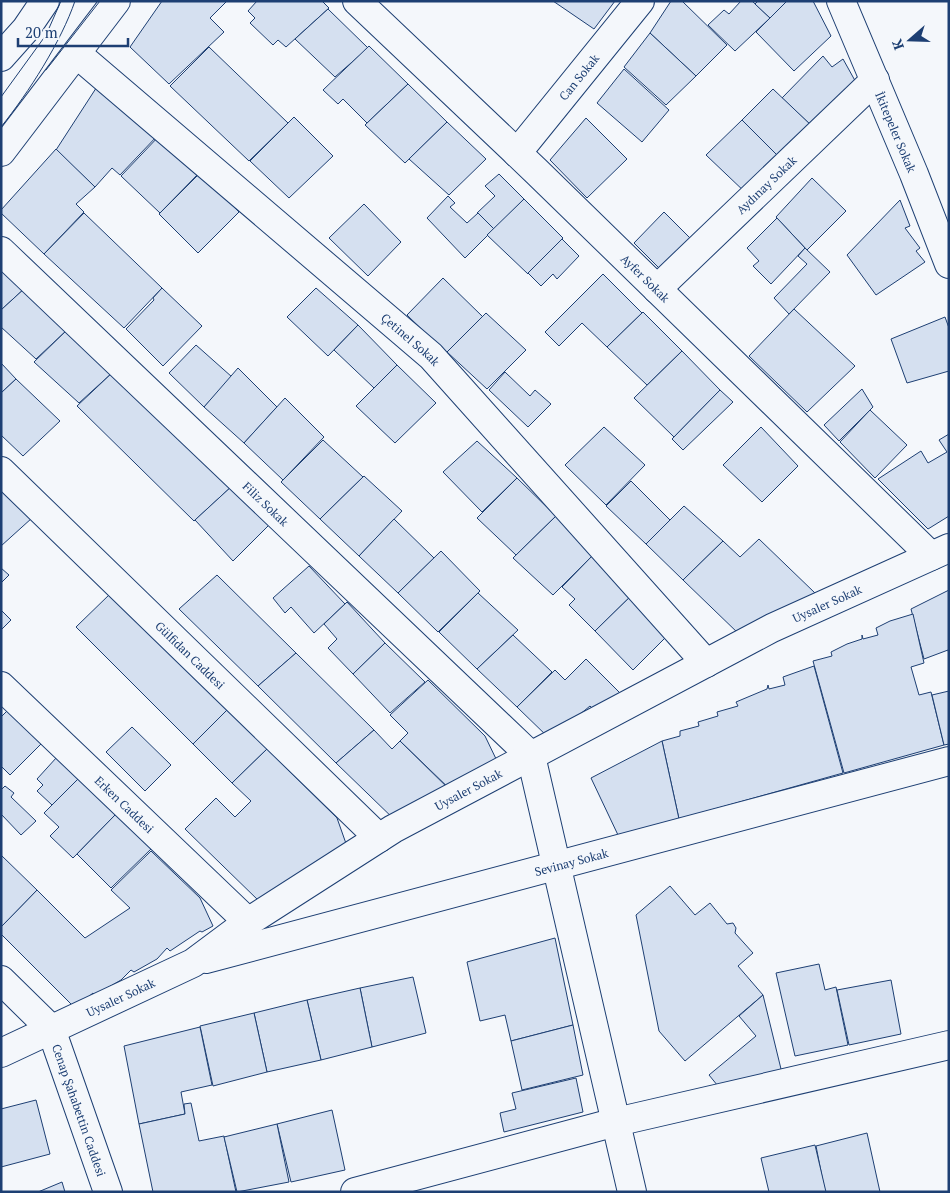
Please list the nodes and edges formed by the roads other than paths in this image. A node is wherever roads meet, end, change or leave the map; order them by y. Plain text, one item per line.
1 (45, 1) edge
2 (116, 1) edge
3 (640, 1) edge
4 (841, 1) edge
5 (362, 3) edge
6 (77, 54) junction
7 (1, 57) edge
8 (875, 80) junction
9 (1, 152) edge
10 (516, 153) junction
11 (1, 251) edge
12 (949, 264) edge
13 (657, 289) junction
14 (1, 471) edge
15 (940, 552) edge
16 (706, 663) junction
17 (1, 686) edge
18 (531, 756) junction
19 (949, 761) edge
20 (379, 838) junction
21 (558, 867) junction
22 (248, 922) junction
23 (193, 963) junction
24 (1, 980) edge
25 (51, 1029) junction
26 (949, 1045) edge
27 (1, 1053) edge
28 (616, 1122) junction
29 (108, 1192) edge
30 (355, 1192) edge
31 (632, 1192) edge

1 - 7 street
2 - 6 street
3 - 10 street, Can Sokak
4 - 8 street, İkitepeler Sokak
5 - 10 street, Ayfer Sokak
6 - 9 street
6 - 16 street, Çetinel Sokak
8 - 12 street, İkitepeler Sokak
8 - 13 street, Aydınay Sokak
10 - 13 street, Ayfer Sokak
11 - 18 street, Filiz Sokak
13 - 15 street, Ayfer Sokak
14 - 20 street, Gülfidan Caddesi
15 - 16 street, Uysaler Sokak
16 - 18 street, Uysaler Sokak
17 - 22 street, Erken Caddesi
18 - 20 street, Uysaler Sokak
18 - 21 street
19 - 21 street, Sevinay Sokak
20 - 22 street, Uysaler Sokak
21 - 23 street, Sevinay Sokak
21 - 28 street
22 - 23 street, Uysaler Sokak
23 - 25 street, Uysaler Sokak
24 - 25 street
25 - 27 street, Uysaler Sokak
25 - 29 street, Cenap Şahabettin Caddesi
26 - 28 street
28 - 30 street
28 - 31 street

